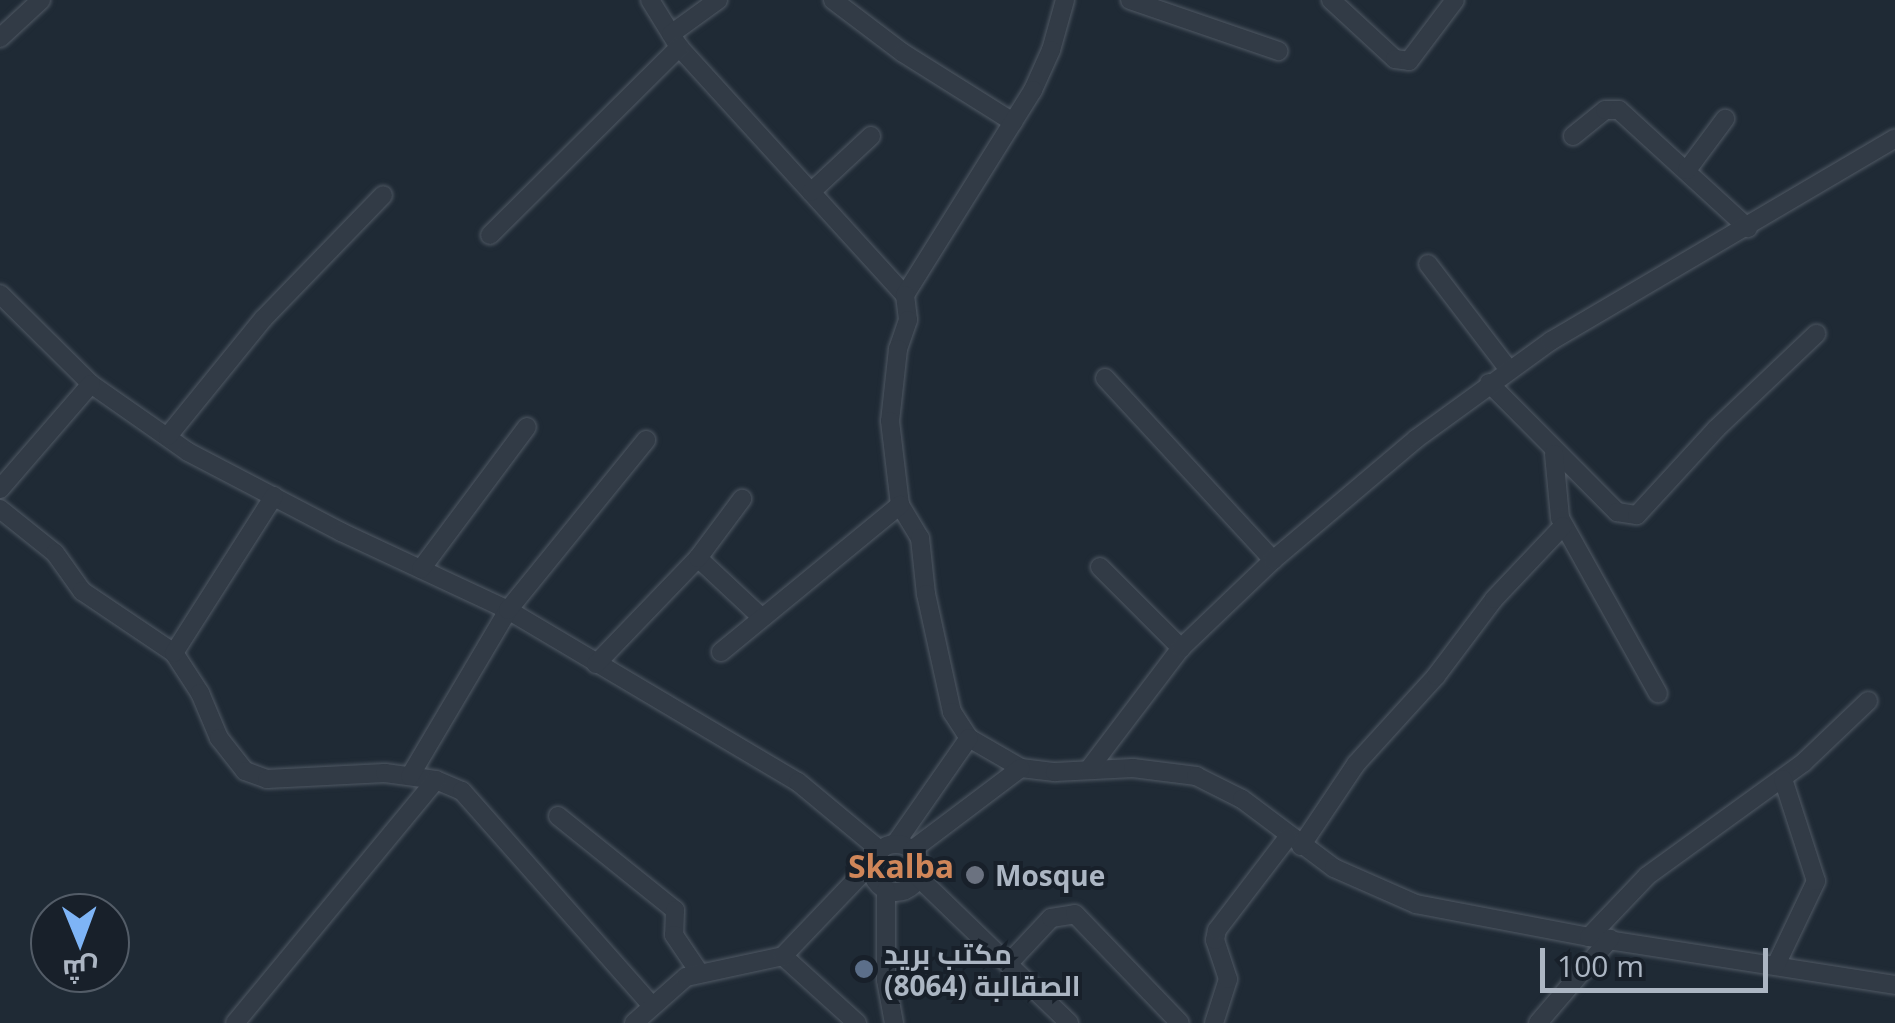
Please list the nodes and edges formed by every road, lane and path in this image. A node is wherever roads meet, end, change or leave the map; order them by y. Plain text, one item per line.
1 (41, 0) edge
2 (650, 0) edge
3 (718, 0) edge
4 (833, 0) edge
5 (1065, 0) edge
6 (1130, 0) edge
7 (1455, 0) edge
8 (1339, 2) edge
9 (0, 38) edge
10 (675, 41) junction
11 (1278, 50) dead end
12 (1725, 119) dead end
13 (1013, 122) junction
14 (872, 136) dead end
15 (1573, 136) dead end
16 (1895, 138) edge
17 (1687, 170) junction
18 (811, 192) junction
19 (383, 195) dead end
20 (1748, 228) junction
21 (490, 235) dead end
22 (1428, 264) dead end
23 (0, 294) edge
24 (906, 295) junction
25 (1816, 334) dead end
26 (1508, 370) junction
27 (1105, 378) dead end
28 (1488, 382) junction
29 (91, 384) junction
30 (527, 427) dead end
31 (168, 436) junction
32 (646, 440) dead end
33 (1554, 454) junction
34 (0, 489) edge
35 (274, 496) junction
36 (742, 499) dead end
37 (900, 505) junction
38 (0, 509) edge
39 (1564, 526) junction
40 (698, 558) junction
41 (1272, 560) junction
42 (1100, 567) dead end
43 (421, 569) junction
44 (508, 610) junction
45 (761, 617) junction
46 (1181, 648) junction
47 (721, 652) dead end
48 (174, 653) junction
49 (596, 664) junction
50 (1658, 694) dead end
51 (1868, 701) dead end
52 (968, 738) junction
53 (1021, 768) junction
54 (1089, 769) junction
55 (410, 776) junction
56 (1783, 779) junction
57 (436, 780) junction
58 (558, 816) dead end
59 (1294, 842) junction
60 (890, 852) junction
61 (918, 877) junction
62 (886, 890) junction
63 (1589, 937) junction
64 (1610, 938) junction
65 (784, 956) junction
66 (1008, 964) junction
67 (1776, 965) junction
68 (699, 972) junction
69 (1895, 985) edge
70 (651, 1005) junction
71 (235, 1023) edge
72 (634, 1023) edge
73 (857, 1023) edge
74 (894, 1023) edge
75 (1070, 1023) edge
76 (1180, 1023) edge
77 (1214, 1023) edge
78 (1538, 1023) edge

1 - 9 street
2 - 10 street
3 - 10 street
4 - 13 street
5 - 13 street
6 - 11 street
7 - 8 street
10 - 18 street
10 - 21 street
12 - 17 street
13 - 24 street
14 - 18 street
15 - 17 street
16 - 20 street
17 - 20 street
18 - 24 street
19 - 31 street
20 - 26 street
22 - 26 street
23 - 29 street
24 - 37 street
25 - 33 street
26 - 28 street
27 - 41 street
28 - 33 street
28 - 41 street
29 - 31 street
29 - 34 street
30 - 43 street
31 - 35 street
32 - 44 street
33 - 39 street
35 - 43 street
35 - 48 street
36 - 40 street
37 - 45 street
37 - 52 street
38 - 48 street
39 - 50 street
39 - 59 street
40 - 45 street
40 - 49 street
41 - 46 street
42 - 46 street
43 - 44 street
44 - 49 street
44 - 55 street
45 - 47 street
46 - 54 street
48 - 55 street
49 - 60 street
51 - 56 street
52 - 53 street
52 - 60 street
53 - 54 street
53 - 60 street
54 - 59 street
55 - 57 street
56 - 63 street
56 - 67 street
57 - 70 street
57 - 71 street
58 - 68 street
59 - 63 street
59 - 77 street
60 - 61 street
60 - 62 street
60 - 65 street
61 - 62 street
61 - 66 street
62 - 74 street
63 - 64 street
64 - 67 street
64 - 78 street
65 - 68 street
65 - 73 street
66 - 75 street
66 - 76 street
67 - 69 street
68 - 70 street
70 - 72 street

